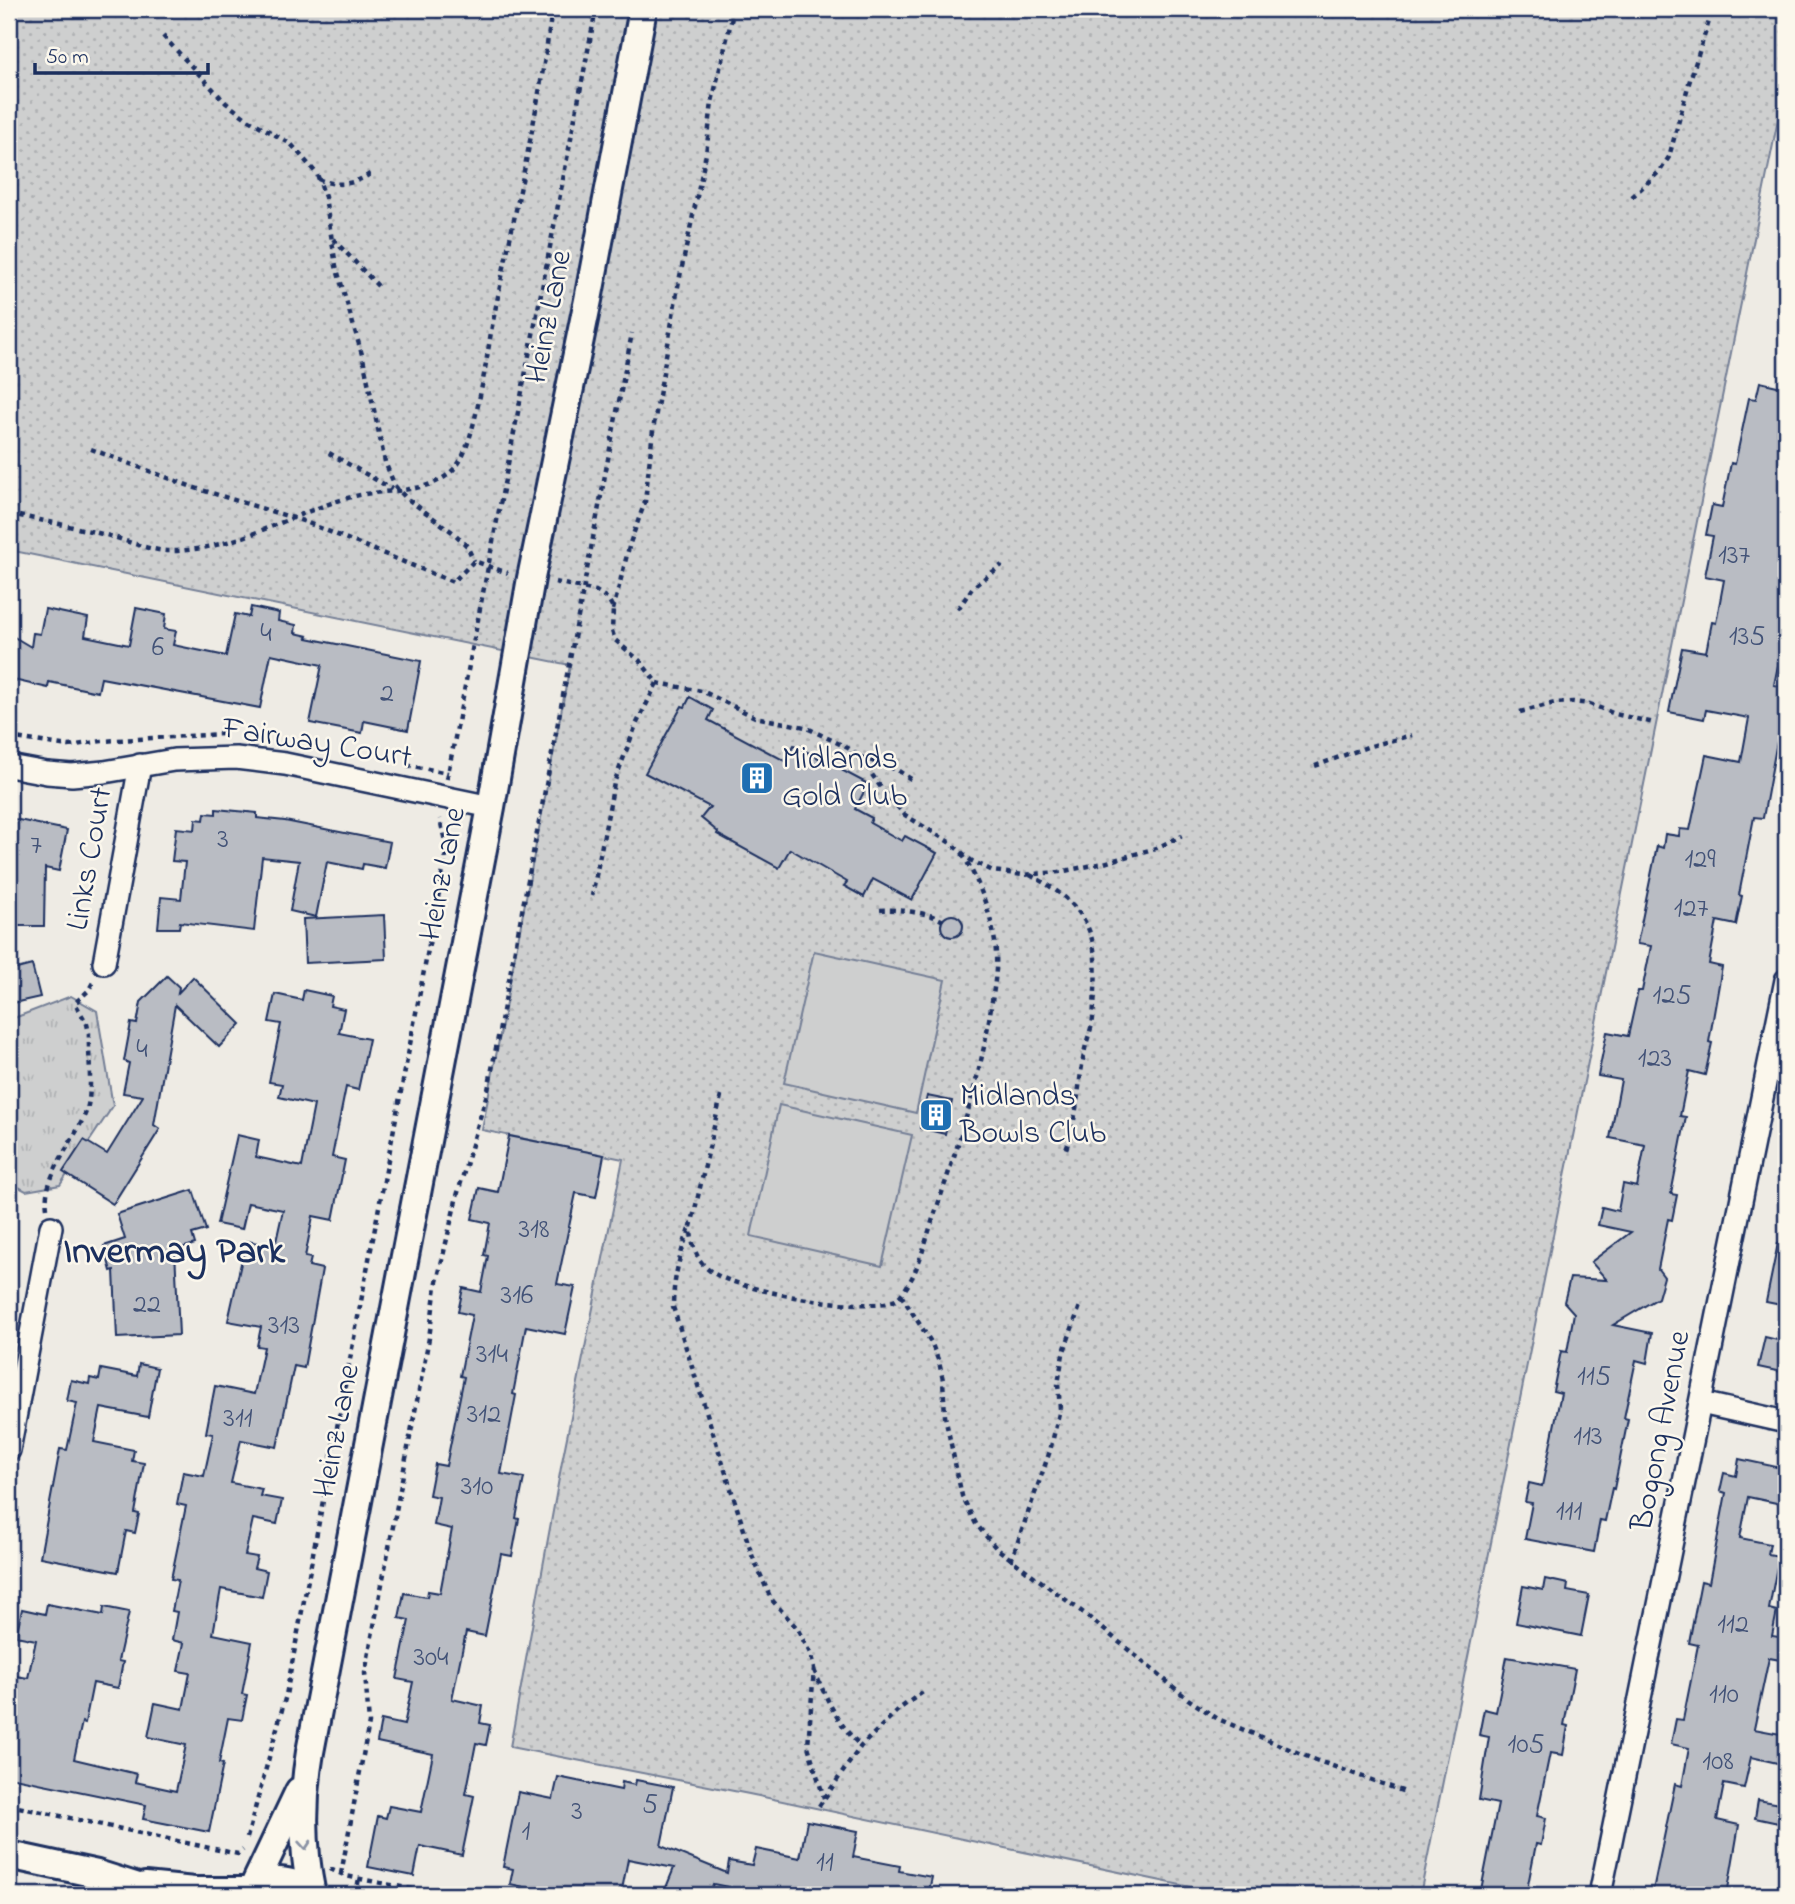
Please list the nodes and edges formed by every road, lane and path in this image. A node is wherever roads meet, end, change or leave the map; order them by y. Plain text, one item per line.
1 (552, 9) edge
2 (596, 9) edge
3 (643, 9) edge
4 (734, 9) edge
5 (1713, 9) edge
6 (163, 36) dead end
7 (370, 174) dead end
8 (318, 179) junction
9 (1632, 197) dead end
10 (331, 237) junction
11 (379, 286) dead end
12 (632, 333) dead end
13 (91, 449) dead end
14 (329, 453) dead end
15 (396, 490) junction
16 (9, 514) edge
17 (291, 519) junction
18 (474, 561) junction
19 (489, 565) junction
20 (1002, 565) dead end
21 (531, 578) junction
22 (582, 588) junction
23 (958, 609) dead end
24 (613, 612) junction
25 (657, 683) junction
26 (1520, 712) dead end
27 (1654, 723) dead end
28 (1412, 735) dead end
29 (9, 737) edge
30 (151, 737) dead end
31 (860, 757) junction
32 (140, 765) junction
33 (9, 766) edge
34 (1315, 766) dead end
35 (911, 779) dead end
36 (444, 797) junction
37 (491, 807) junction
38 (1182, 836) dead end
39 (962, 854) junction
40 (1029, 875) junction
41 (592, 896) dead end
42 (880, 910) dead end
43 (943, 921) dead end
44 (104, 963) joint
45 (1786, 980) edge
46 (720, 1096) dead end
47 (1066, 1149) dead end
48 (691, 1223) junction
49 (51, 1227) joint
50 (901, 1295) junction
51 (1081, 1303) dead end
52 (1701, 1403) junction
53 (1786, 1422) edge
54 (9, 1450) edge
55 (1011, 1561) junction
56 (814, 1669) junction
57 (922, 1692) dead end
58 (861, 1745) junction
59 (310, 1752) junction
60 (1405, 1792) dead end
61 (824, 1798) junction
62 (9, 1805) edge
63 (819, 1805) dead end
64 (9, 1855) edge
65 (306, 1861) junction
66 (341, 1874) junction
67 (359, 1878) junction
68 (130, 1883) junction
69 (249, 1891) edge
70 (163, 1895) edge
71 (313, 1895) edge
72 (356, 1895) edge
73 (441, 1895) edge
74 (1600, 1895) edge

1 - 15 path
2 - 19 path
3 - 21 street, Heinz Lane
4 - 24 path
5 - 9 path
6 - 8 path
7 - 8 path
8 - 10 path
10 - 11 path
10 - 15 path
12 - 22 path
13 - 17 path
14 - 15 path
15 - 17 path
15 - 18 path
16 - 17 path
17 - 18 path
18 - 19 path
19 - 21 path
19 - 36 path
20 - 23 path
21 - 22 path
21 - 37 street, Heinz Lane
22 - 24 path
22 - 66 path
24 - 25 path
25 - 31 path
25 - 41 path
26 - 27 path
28 - 34 path
29 - 30 path
31 - 35 path
31 - 39 path
32 - 33 street, Fairway Court
32 - 36 street, Fairway Court
32 - 44 street, Links Court
36 - 37 street, Fairway Court
36 - 62 path
37 - 59 street, Heinz Lane
38 - 40 path
39 - 40 path
39 - 50 path
40 - 47 path
42 - 43 path
44 - 49 path
45 - 52 street, Bogong Avenue
46 - 48 path
48 - 50 path
48 - 56 path
49 - 54 street
50 - 55 path
51 - 55 path
52 - 53 street
52 - 74 street, Bogong Avenue
55 - 60 path
56 - 58 path
56 - 61 path
57 - 58 path
58 - 61 path
59 -> 65 street, Heinz Lane
59 - 69 street, Heinz Lane
61 - 63 path
64 - 68 street
65 - 66 path
65 - 71 street, Heinz Lane
66 - 67 path
67 - 72 path
67 - 73 path
68 - 69 street
68 - 70 street
69 - 71 street

